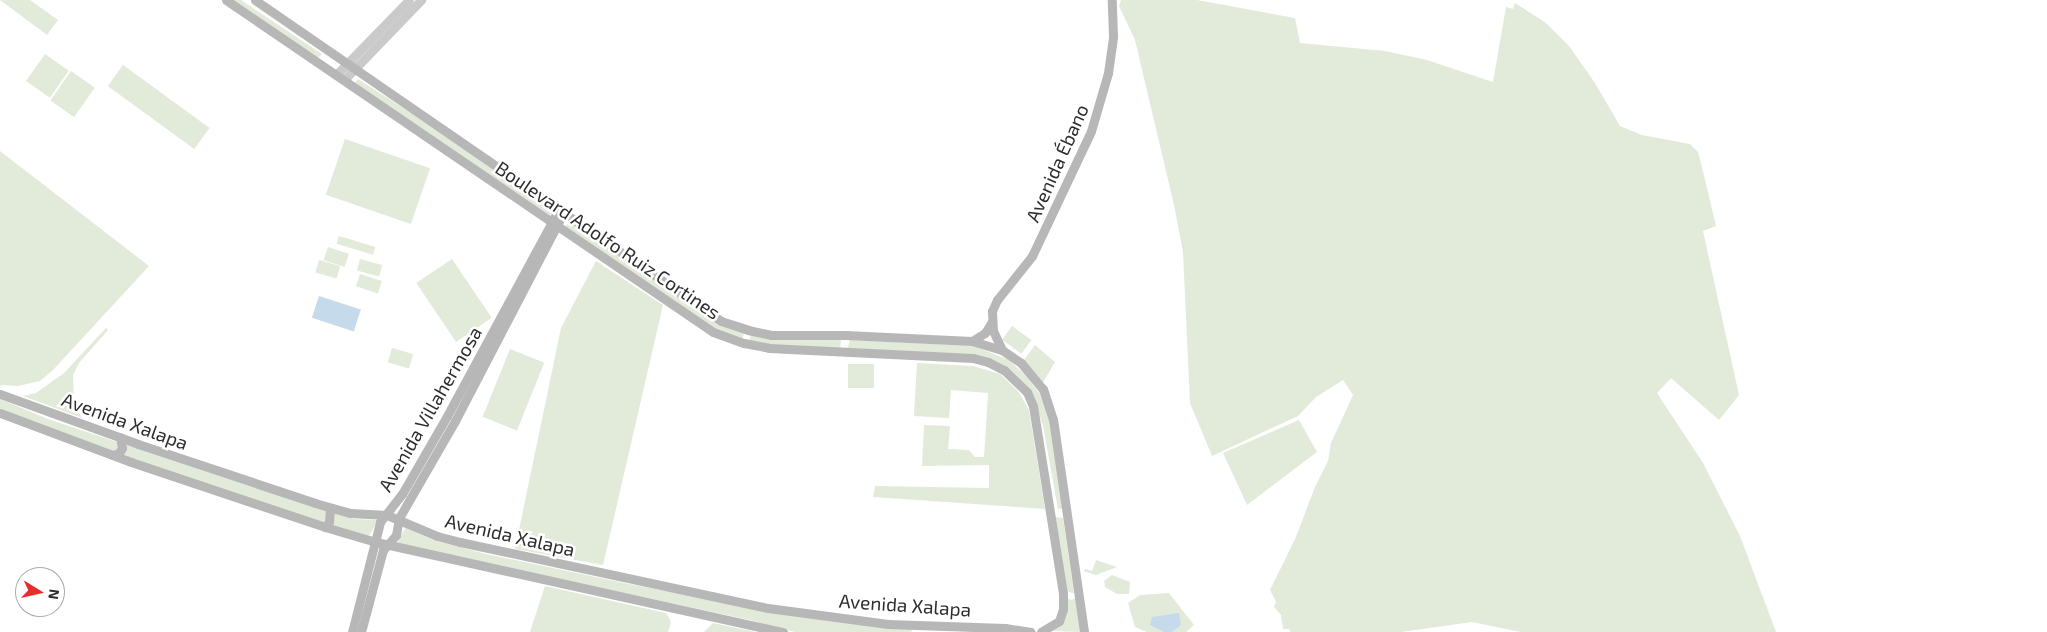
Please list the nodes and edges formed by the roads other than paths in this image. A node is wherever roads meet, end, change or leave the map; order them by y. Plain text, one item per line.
1 (226, 0) edge
2 (254, 0) edge
3 (409, 0) edge
4 (421, 0) edge
5 (1112, 0) edge
6 (347, 63) junction
7 (355, 69) junction
8 (337, 74) junction
9 (345, 80) junction
10 (561, 211) junction
11 (554, 223) junction
12 (992, 324) junction
13 (501, 325) junction
14 (972, 341) junction
15 (1002, 350) junction
16 (0, 394) edge
17 (0, 413) edge
18 (120, 437) junction
19 (138, 444) junction
20 (113, 455) junction
21 (131, 462) junction
22 (330, 508) junction
23 (387, 515) junction
24 (399, 518) junction
25 (324, 527) junction
26 (376, 542) junction
27 (460, 542) junction
28 (387, 544) junction
29 (458, 560) junction
30 (1063, 593) junction
31 (1077, 593) junction
32 (925, 626) junction
33 (352, 632) edge
34 (361, 632) edge
35 (783, 632) edge
36 (915, 632) edge
37 (1031, 632) edge
38 (1041, 632) edge
39 (1084, 632) edge

1 - 8 main road, Boulevard Adolfo Ruiz Cortines
2 - 6 main road, Boulevard Adolfo Ruiz Cortines
3 - 6 street
4 - 7 street
5 - 12 main road, Avenida Ébano
6 - 7 main road, Boulevard Adolfo Ruiz Cortines
6 - 8 street
7 - 9 street
7 - 10 main road, Boulevard Adolfo Ruiz Cortines
8 - 9 main road, Boulevard Adolfo Ruiz Cortines
9 - 11 main road, Boulevard Adolfo Ruiz Cortines
10 - 11 main road, Avenida Villahermosa
10 - 14 main road, Boulevard Adolfo Ruiz Cortines
11 - 13 main road, Avenida Villahermosa
11 - 30 main road, Boulevard Adolfo Ruiz Cortines
12 - 14 main road
12 - 15 main road
13 - 23 main road, Avenida Villahermosa
13 - 24 main road, Avenida Villahermosa
14 - 15 main road, Boulevard Adolfo Ruiz Cortines
15 - 31 main road, Boulevard Adolfo Ruiz Cortines
16 - 18 main road, Avenida Xalapa
17 - 20 main road, Avenida Xalapa
18 - 19 main road, Avenida Xalapa
18 - 20 main road
19 - 21 main road
19 - 22 main road, Avenida Xalapa
20 - 21 main road, Avenida Xalapa
21 - 25 main road, Avenida Xalapa
22 - 23 main road, Avenida Xalapa
22 - 25 main road
23 - 24 main road, Avenida Xalapa
23 - 26 main road, Avenida Villahermosa
24 - 27 main road, Avenida Xalapa
24 - 28 main road, Avenida Villahermosa
25 - 26 main road, Avenida Xalapa
26 - 28 main road, Avenida Xalapa
26 - 33 main road, Avenida Villahermosa
27 - 29 main road
27 - 32 main road, Avenida Xalapa
28 - 29 main road, Avenida Xalapa
28 - 34 main road, Avenida Villahermosa
29 - 35 main road, Avenida Xalapa
30 - 31 main road
30 - 38 main road, Boulevard Adolfo Ruiz Cortines
31 - 39 main road, Boulevard Adolfo Ruiz Cortines
32 - 36 main road
32 - 37 main road, Avenida Xalapa

